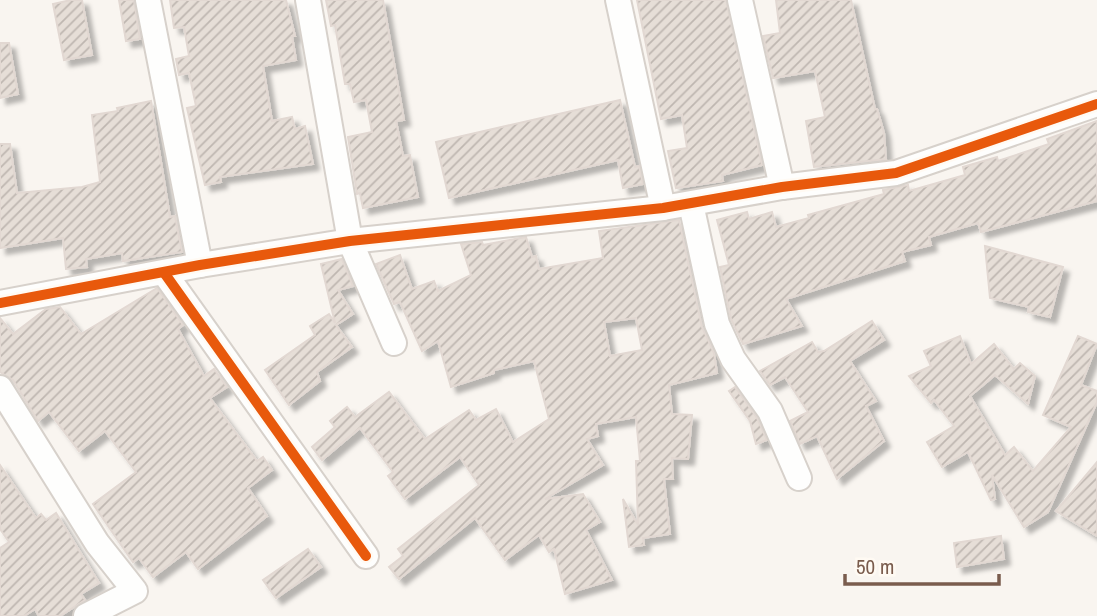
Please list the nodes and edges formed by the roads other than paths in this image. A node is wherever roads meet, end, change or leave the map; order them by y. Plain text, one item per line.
1 (148, 0) edge
2 (308, 0) edge
3 (618, 0) edge
4 (740, 0) edge
5 (1097, 104) edge
6 (782, 187) junction
7 (691, 204) junction
8 (663, 208) junction
9 (350, 242) junction
10 (200, 265) junction
11 (165, 274) junction
12 (0, 303) edge
13 (394, 343) dead end
14 (0, 388) edge
15 (799, 478) dead end
16 (366, 556) dead end
17 (86, 616) edge

1 - 10 street
2 - 9 street
3 - 8 street
4 - 6 street
5 - 6 street
6 - 7 street
7 - 8 street
7 - 15 street
8 - 9 street
9 - 10 street
9 - 13 street
10 - 11 street
11 - 12 street
11 - 16 street
14 - 17 street

